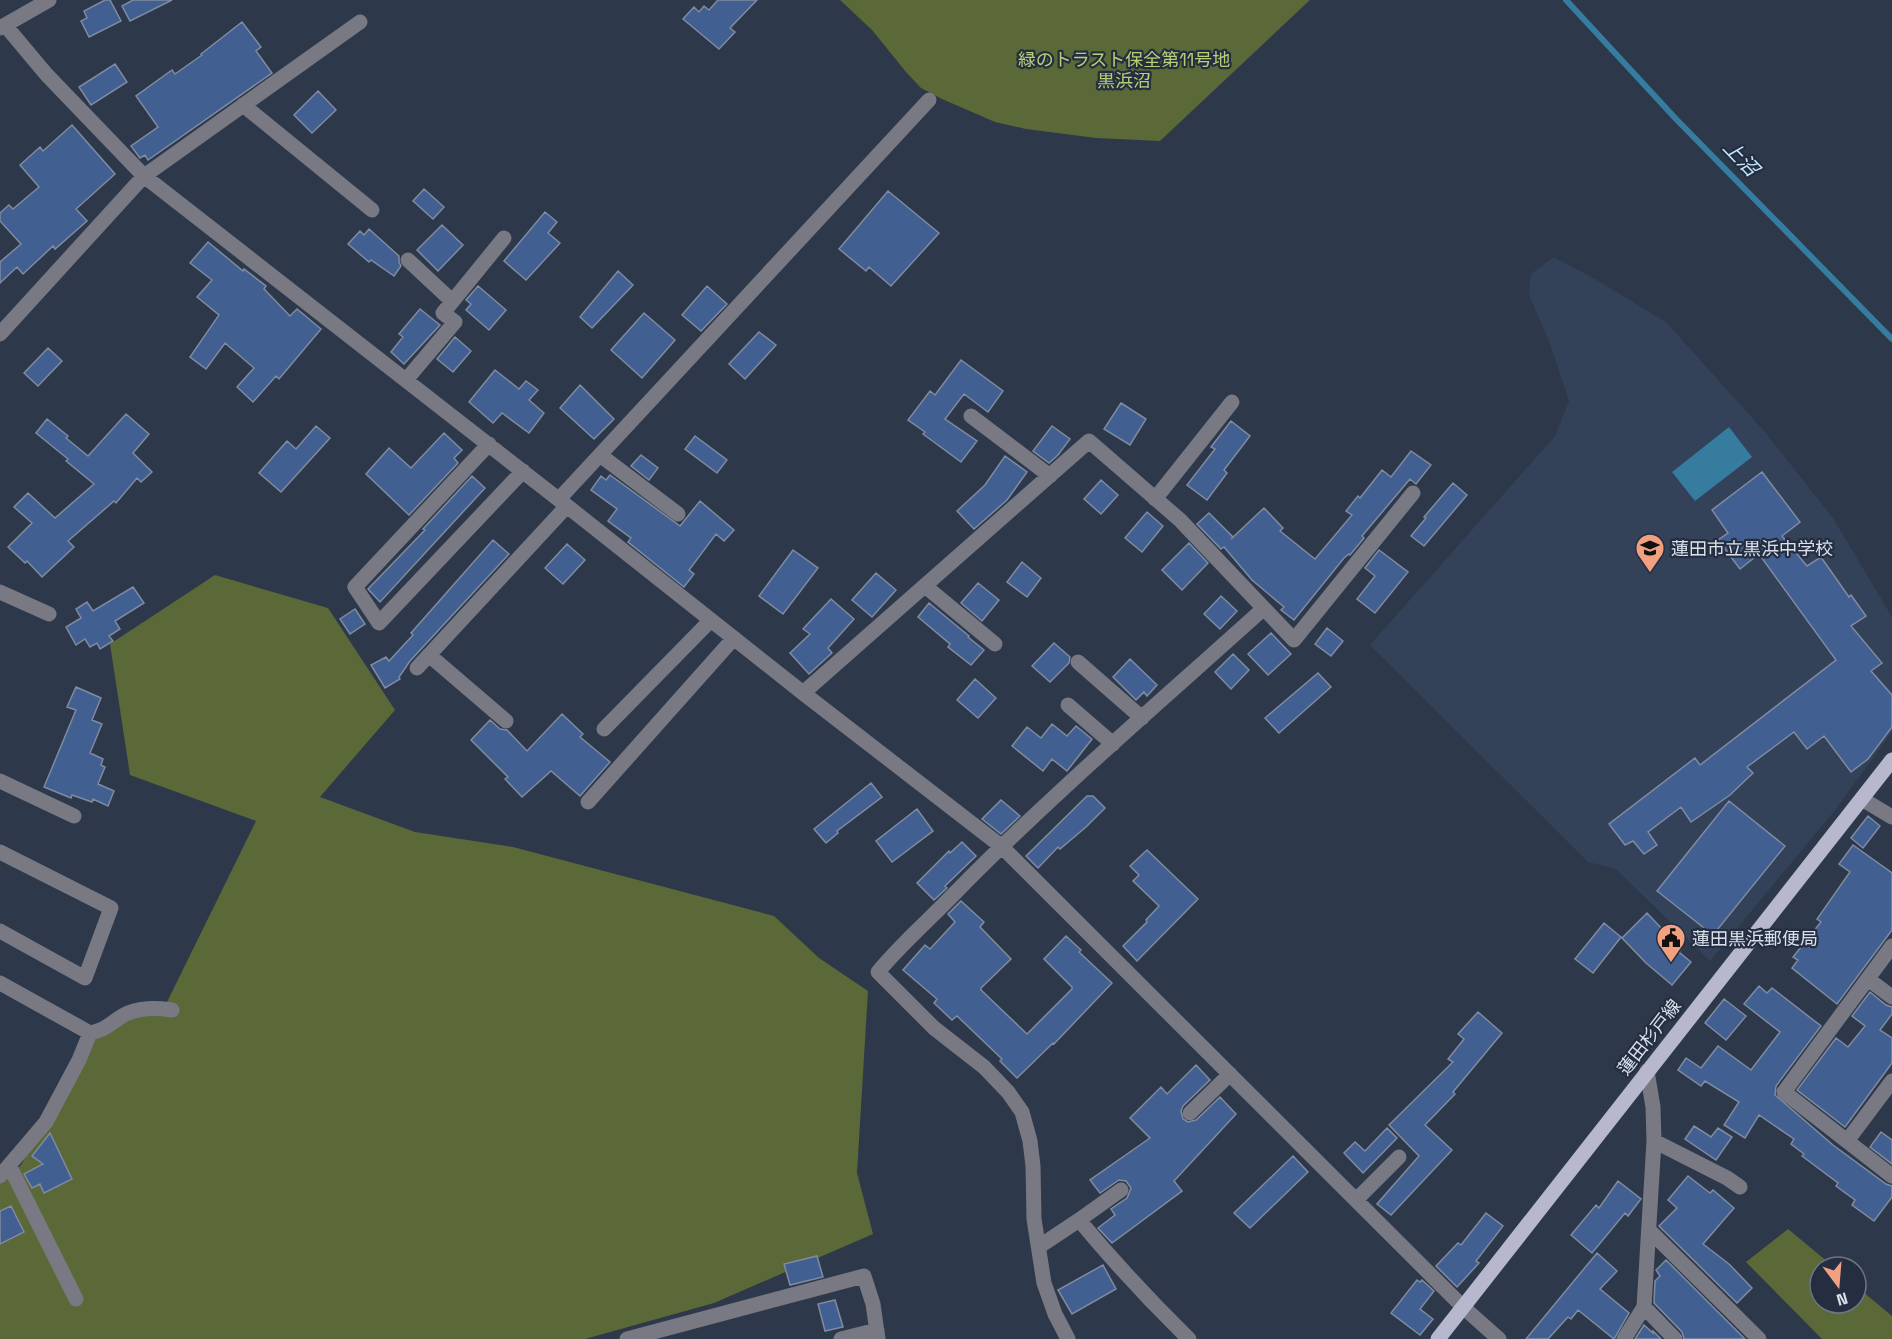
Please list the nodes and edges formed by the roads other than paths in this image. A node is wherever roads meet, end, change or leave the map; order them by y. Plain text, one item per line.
1 (50, 0) edge
2 (360, 22) dead end
3 (3, 26) edge
4 (929, 100) dead end
5 (243, 105) junction
6 (144, 176) junction
7 (372, 210) dead end
8 (504, 238) dead end
9 (408, 260) dead end
10 (452, 301) junction
11 (0, 334) edge
12 (406, 380) junction
13 (1232, 402) dead end
14 (971, 416) dead end
15 (489, 444) junction
16 (600, 455) junction
17 (523, 471) junction
18 (1050, 476) junction
19 (1413, 493) dead end
20 (1155, 499) junction
21 (563, 502) junction
22 (678, 514) dead end
23 (925, 586) junction
24 (0, 592) edge
25 (1263, 609) junction
26 (50, 614) dead end
27 (711, 620) junction
28 (734, 638) junction
29 (995, 644) dead end
30 (429, 655) junction
31 (1078, 662) dead end
32 (417, 668) dead end
33 (803, 693) junction
34 (1068, 705) dead end
35 (1142, 718) junction
36 (506, 721) dead end
37 (604, 729) dead end
38 (1113, 744) junction
39 (1889, 770) edge
40 (0, 781) edge
41 (1862, 799) junction
42 (588, 802) dead end
43 (74, 816) dead end
44 (1892, 817) edge
45 (1001, 846) junction
46 (0, 852) edge
47 (0, 931) edge
48 (1892, 946) edge
49 (1868, 979) junction
50 (0, 983) edge
51 (1892, 997) edge
52 (172, 1010) dead end
53 (90, 1033) junction
54 (1647, 1071) junction
55 (1230, 1074) junction
56 (1892, 1082) edge
57 (1190, 1113) dead end
58 (1654, 1141) junction
59 (1847, 1142) junction
60 (1399, 1156) dead end
61 (5, 1172) edge
62 (1892, 1176) edge
63 (1740, 1187) dead end
64 (1121, 1190) dead end
65 (1356, 1200) junction
66 (1079, 1220) junction
67 (1649, 1230) junction
68 (1040, 1246) junction
69 (76, 1299) dead end
70 (1463, 1307) junction
71 (1644, 1307) junction
72 (878, 1334) edge
73 (627, 1339) edge
74 (841, 1339) edge
75 (1068, 1339) edge
76 (1189, 1339) edge
77 (1438, 1339) edge
78 (1499, 1339) edge
79 (1624, 1339) edge
80 (1675, 1339) edge
81 (1759, 1339) edge

1 - 3 street
2 - 5 street
3 - 6 street
4 - 16 street
5 - 6 street
5 - 7 street
6 - 11 street
6 - 12 street
8 - 10 street
9 - 10 street
10 - 12 street
12 - 15 street
13 - 20 street
14 - 18 street
15 - 17 street
15 - 17 street
16 - 21 street
16 - 22 street
17 - 21 street
18 - 20 street
18 - 23 street
19 - 25 street
20 - 25 street
21 - 27 street
21 - 30 street
23 - 29 street
23 - 33 street
24 - 26 street
25 - 35 street
27 - 28 street
27 - 37 street
28 - 33 street
28 - 42 street
30 - 32 street
30 - 36 street
31 - 35 street
33 - 45 street
34 - 38 street
35 - 38 street
38 - 45 street
39 - 41 main road, 蓮田杉戸線
40 - 43 street
41 - 44 street
41 - 54 main road, 蓮田杉戸線
45 - 55 street
45 - 68 street
46 - 47 street
48 - 49 street
49 - 51 street
49 - 59 street
50 - 53 street
52 - 53 street
53 - 61 street
54 - 58 street
54 - 70 main road, 蓮田杉戸線
55 - 57 street
55 - 65 street
56 - 59 street
58 - 63 street
58 - 67 street
59 - 62 street
60 - 65 street
61 - 69 street
64 - 66 street
65 - 70 street
66 - 68 street
66 - 76 street
67 - 71 street
67 - 81 street
68 - 75 street
70 - 77 main road, 蓮田杉戸線
70 - 78 street
71 - 79 street
71 - 80 street
72 - 73 street
72 - 74 street

